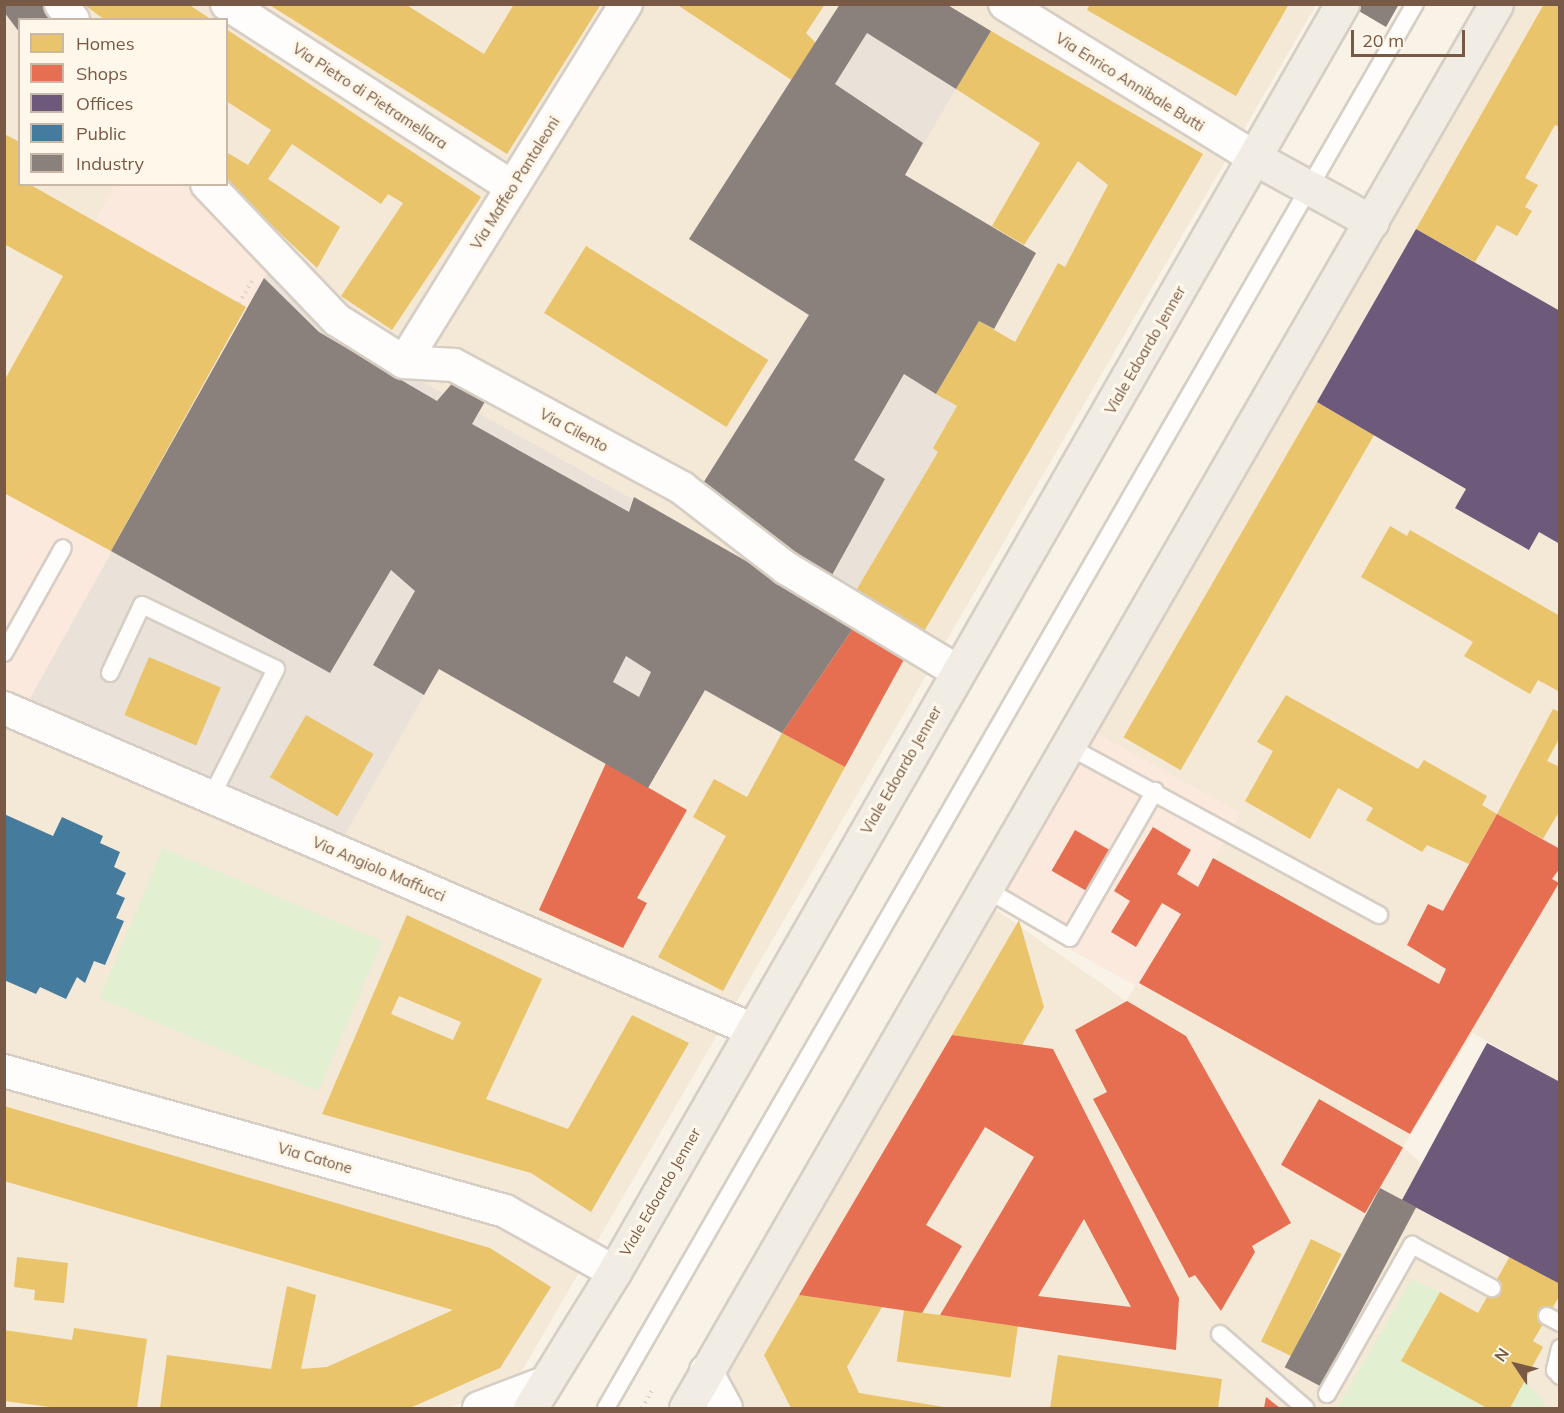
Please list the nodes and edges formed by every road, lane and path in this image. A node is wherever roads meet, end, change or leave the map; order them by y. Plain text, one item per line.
1 (61, 4) edge
2 (227, 4) edge
3 (626, 4) edge
4 (1005, 4) edge
5 (1342, 4) edge
6 (1415, 4) edge
7 (1496, 4) edge
8 (72, 18) edge
9 (1255, 158) junction
10 (209, 186) edge
11 (512, 187) junction
12 (1309, 189) junction
13 (1372, 222) junction
14 (404, 362) junction
15 (63, 548) dead end
16 (4, 653) edge
17 (957, 671) junction
18 (110, 673) dead end
19 (4, 708) edge
20 (1068, 746) junction
21 (1155, 790) junction
22 (211, 797) junction
23 (986, 889) junction
24 (1379, 915) dead end
25 (753, 1030) junction
26 (4, 1071) edge
27 (614, 1272) junction
28 (1492, 1288) dead end
29 (1220, 1334) dead end
30 (1560, 1348) edge
31 (706, 1371) junction
32 (1560, 1376) edge
33 (1327, 1394) dead end
34 (538, 1395) edge
35 (479, 1408) edge
36 (606, 1408) edge
37 (686, 1408) edge
38 (726, 1408) edge
39 (1305, 1408) edge

1 - 8 street
2 - 11 street, Via Pietro di Pietramellara
3 - 11 street, Via Maffeo Pantaleoni
4 - 9 street, Via Enrico Annibale Butti
5 - 9 main road, Viale Edoardo Jenner
6 - 12 lane
7 - 13 main road
9 - 12 main road
9 - 17 main road, Viale Edoardo Jenner
10 - 14 street, Via Cilento
11 - 14 street, Via Maffeo Pantaleoni
12 - 13 main road
12 - 36 lane
13 - 20 main road
14 - 17 street, Via Cilento
15 - 16 lane
17 - 25 main road, Viale Edoardo Jenner
18 - 22 lane
19 - 22 street, Via Angiolo Maffucci
20 - 21 lane
20 - 23 main road
21 - 23 lane
21 - 24 lane
22 - 25 street, Via Angiolo Maffucci
23 - 31 main road
25 - 27 main road, Viale Edoardo Jenner
26 - 27 street, Via Catone
27 - 34 main road, Viale Edoardo Jenner
28 - 33 lane
29 - 39 lane
30 - 32 lane
31 - 37 main road
31 - 38 street
34 - 35 street

